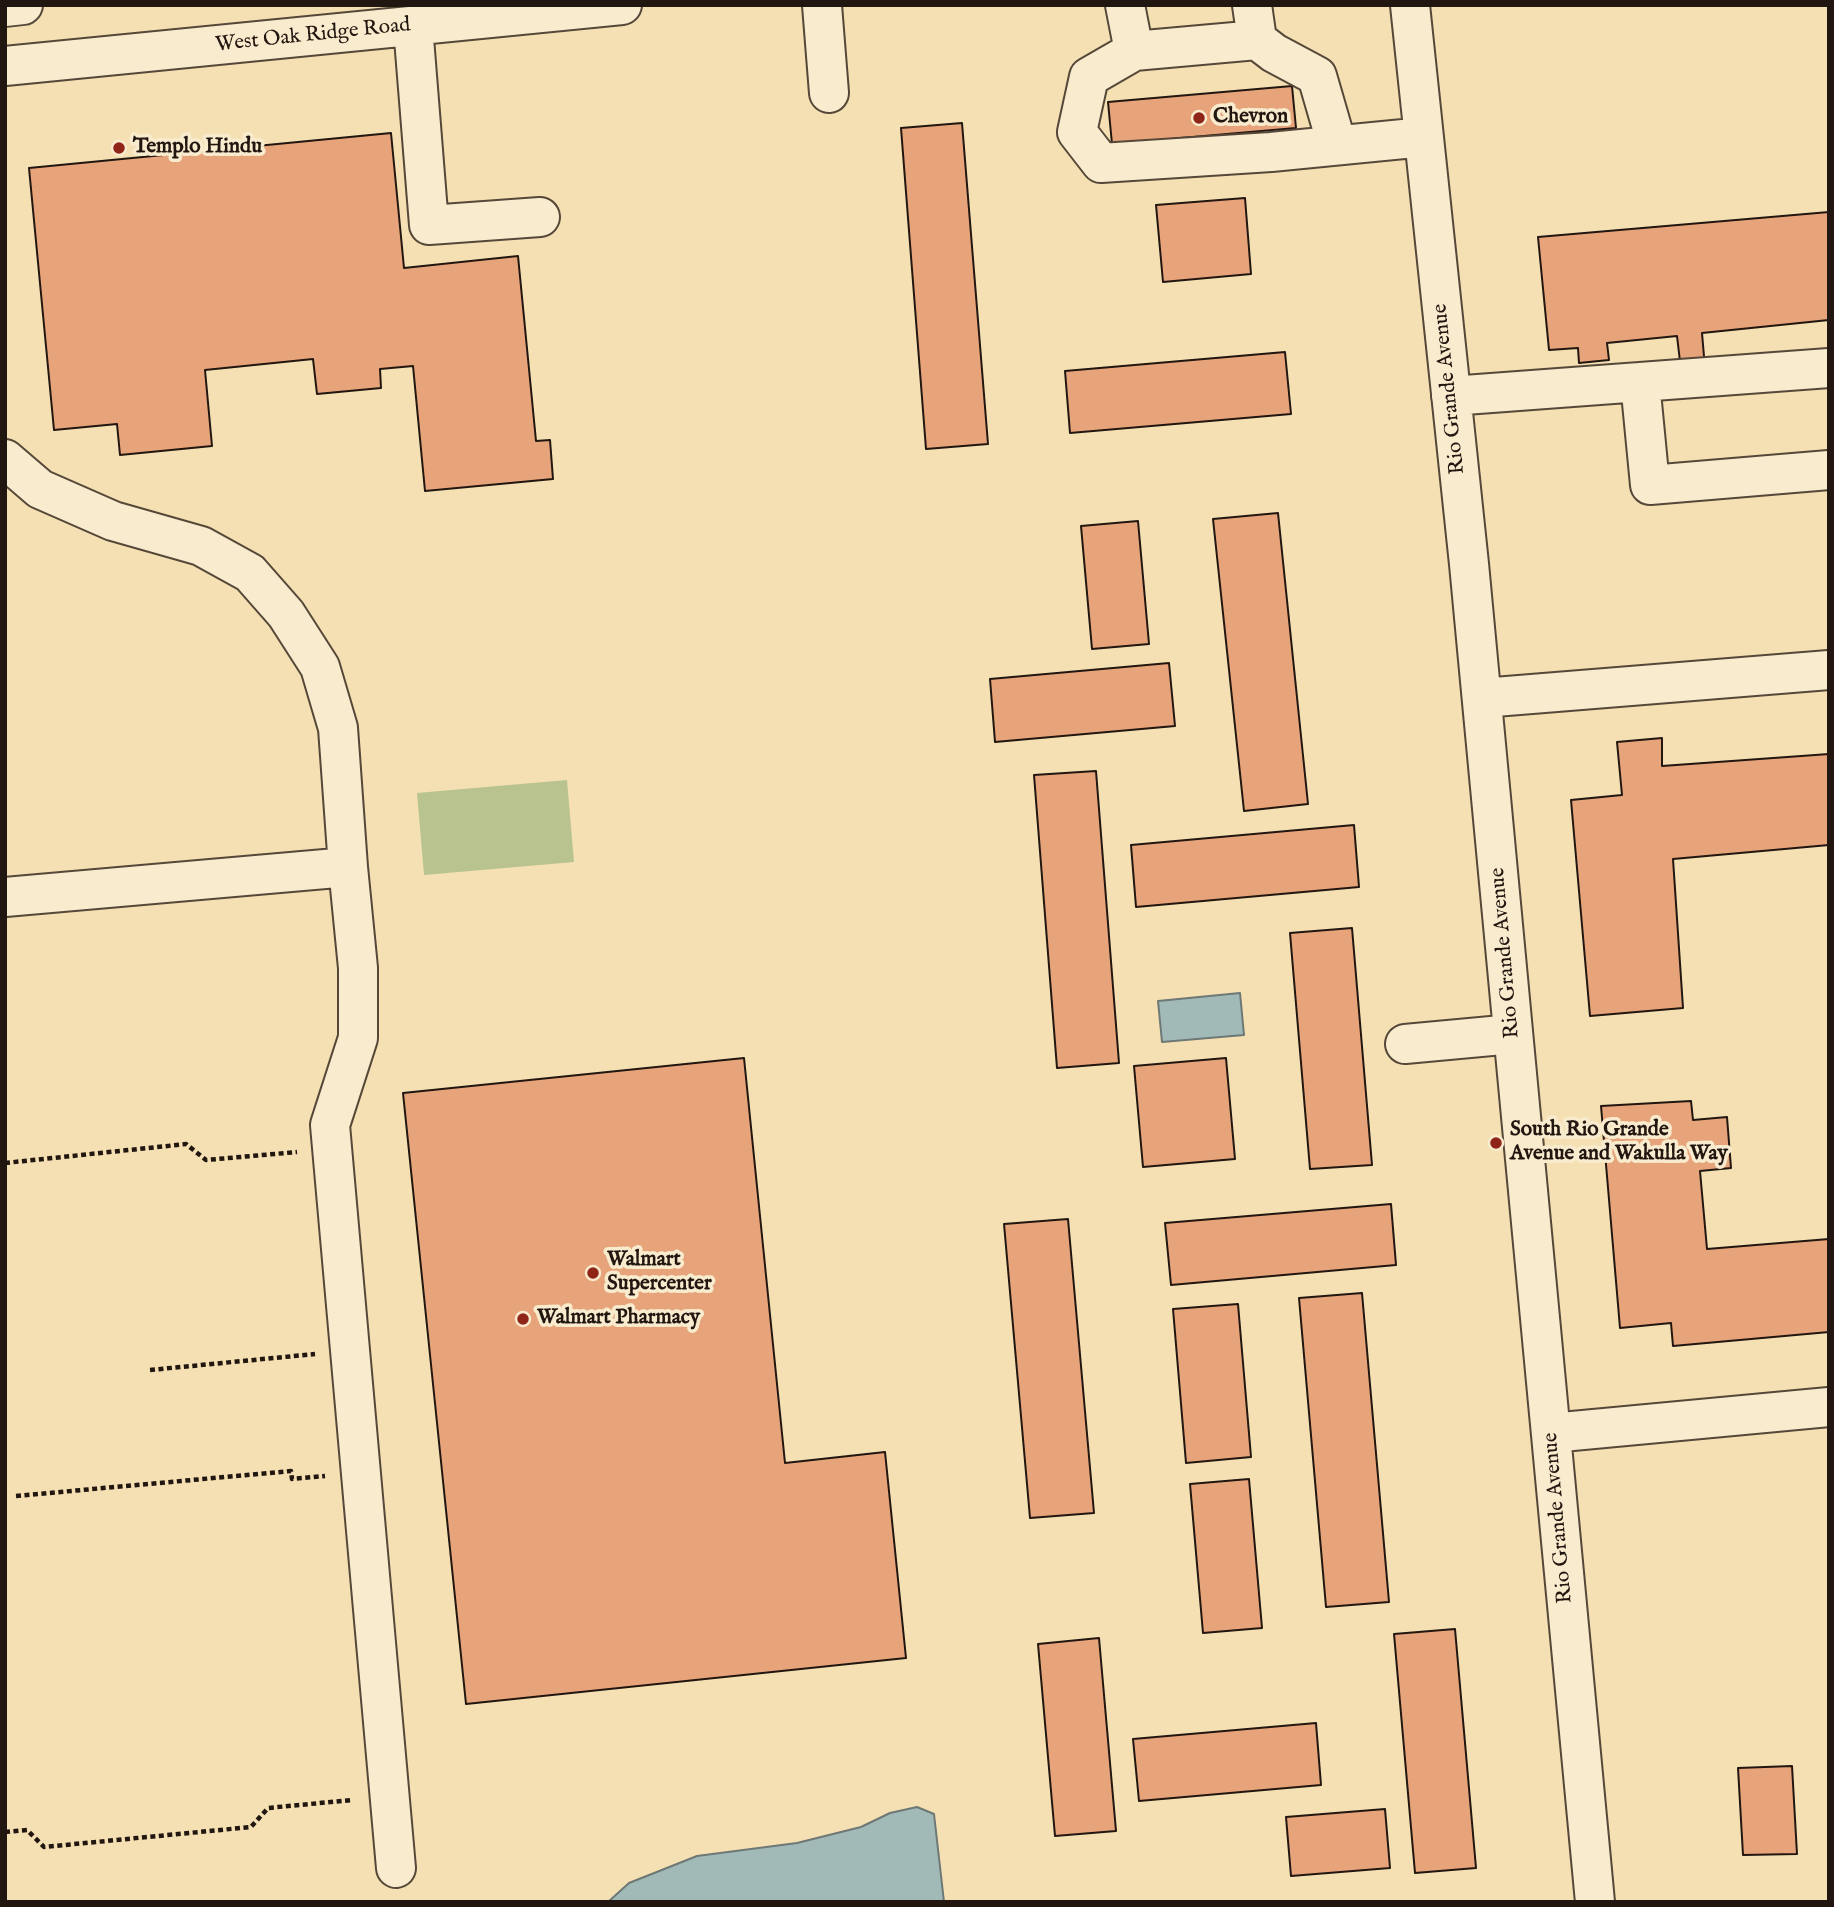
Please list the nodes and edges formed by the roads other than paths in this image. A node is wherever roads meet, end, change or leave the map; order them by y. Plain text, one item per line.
1 (23, 5) edge
2 (622, 5) edge
3 (822, 5) edge
4 (1125, 5) edge
5 (1410, 5) edge
6 (5, 7) edge
7 (404, 16) edge
8 (1255, 23) edge
9 (1134, 51) junction
10 (5, 66) edge
11 (829, 93) dead end
12 (1424, 137) junction
13 (1337, 145) junction
14 (540, 217) dead end
15 (1829, 368) edge
16 (1640, 382) junction
17 (1451, 396) junction
18 (5, 458) edge
19 (1829, 470) edge
20 (1829, 670) edge
21 (1482, 698) junction
22 (348, 867) junction
23 (5, 897) edge
24 (1513, 1034) junction
25 (1405, 1044) dead end
26 (1829, 1407) edge
27 (1551, 1433) junction
28 (396, 1868) dead end
29 (1595, 1902) edge

1 - 6 street
2 - 7 street, West Oak Ridge Road
3 - 11 street
4 - 9 street
5 - 12 street, Rio Grande Avenue
7 - 10 street, West Oak Ridge Road
7 - 14 street
8 - 9 street
8 - 13 street
9 - 13 street
12 - 13 street
12 - 17 street, Rio Grande Avenue
15 - 16 street
16 - 17 street
16 - 19 street
17 - 21 street, Rio Grande Avenue
18 - 22 street
20 - 21 street
21 - 24 street, Rio Grande Avenue
22 - 23 street
22 - 28 street
24 - 25 street
24 - 27 street, Rio Grande Avenue
26 - 27 street
27 - 29 street, Rio Grande Avenue

